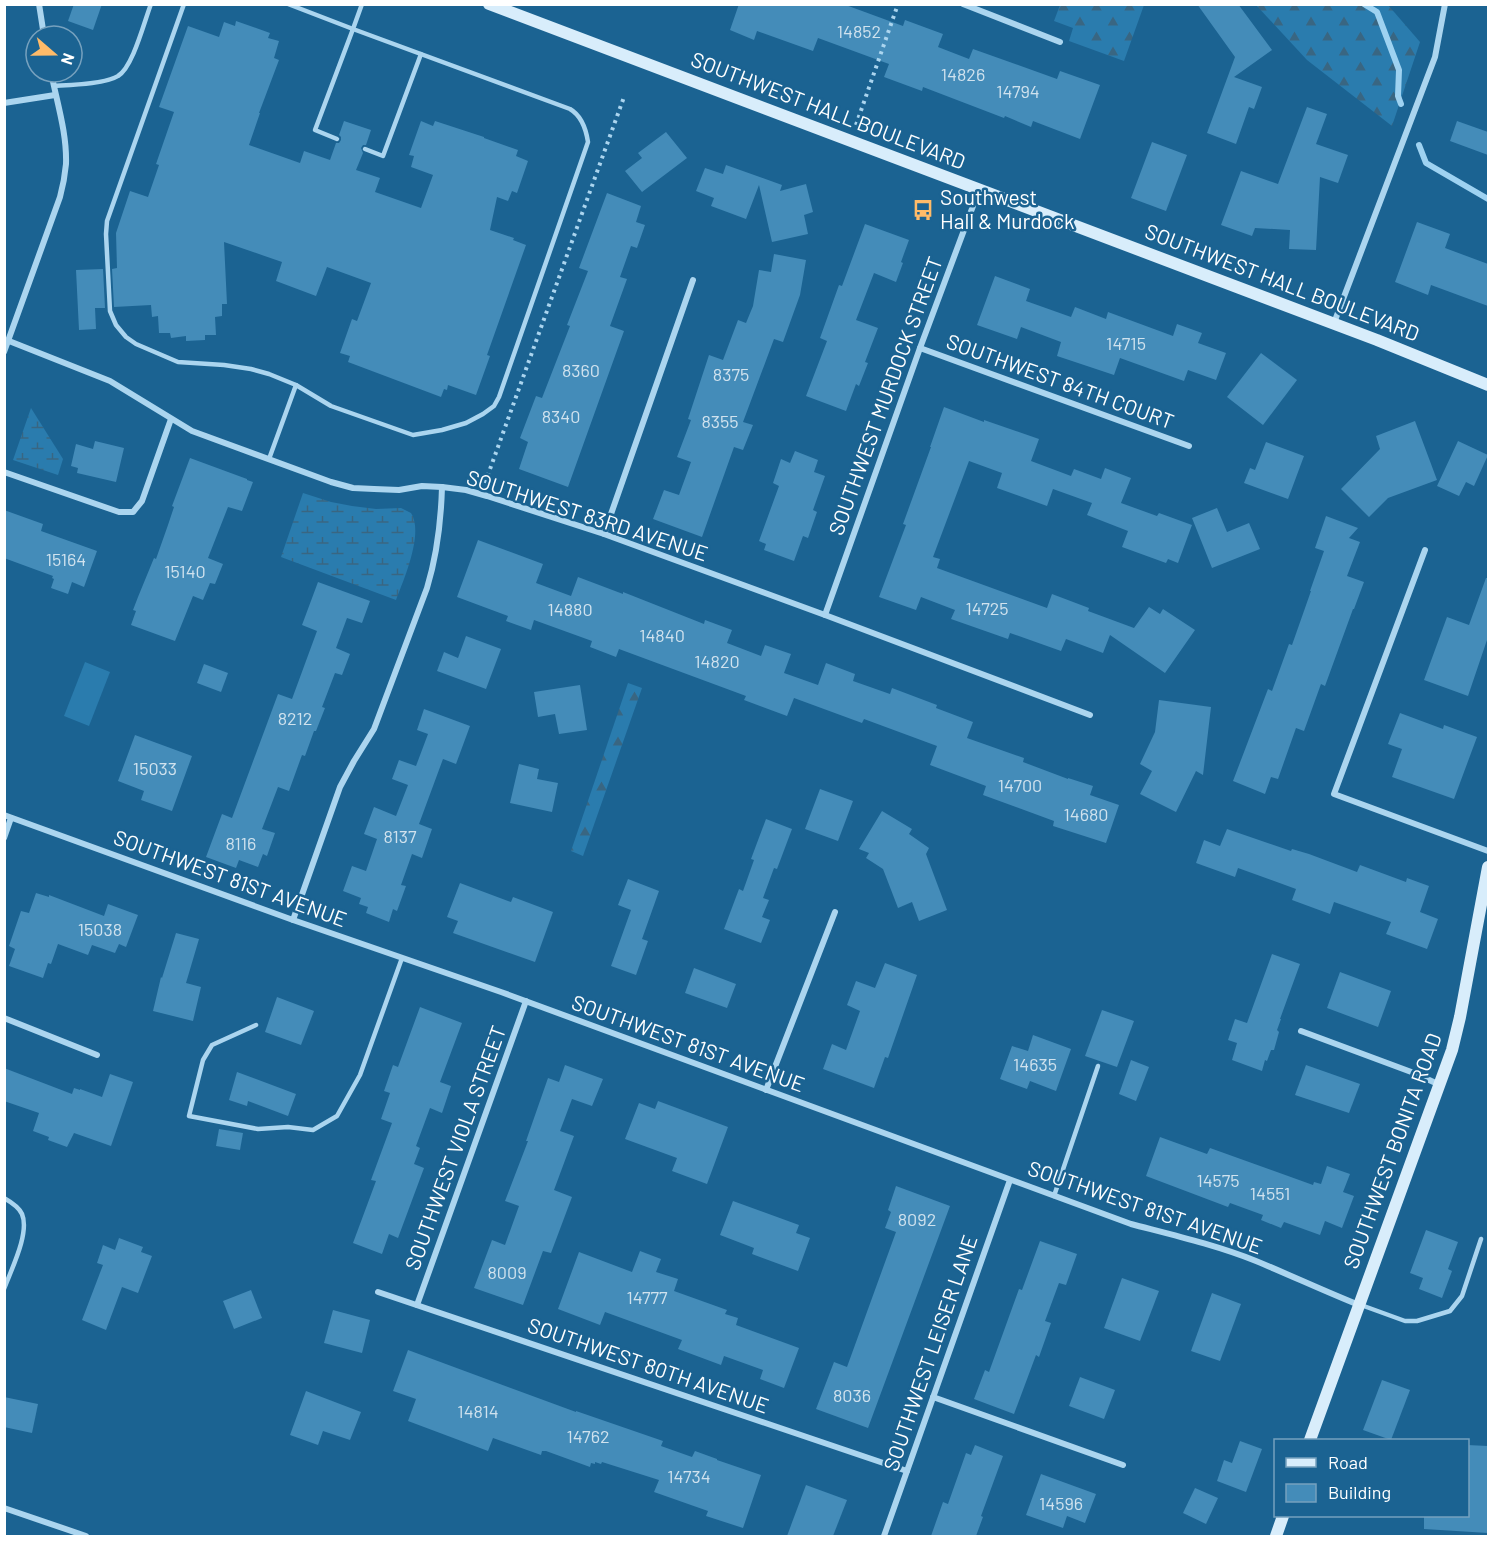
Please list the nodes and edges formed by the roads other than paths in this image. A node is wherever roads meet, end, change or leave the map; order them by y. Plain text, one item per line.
1 (39, 4) edge
2 (151, 4) edge
3 (184, 4) edge
4 (288, 4) edge
5 (362, 4) edge
6 (489, 4) edge
7 (963, 4) edge
8 (1445, 4) edge
9 (42, 24) edge
10 (353, 29) junction
11 (1060, 42) dead end
12 (421, 54) junction
13 (54, 86) joint
14 (55, 95) junction
15 (4, 103) edge
16 (337, 139) dead end
17 (364, 149) dead end
18 (979, 189) junction
19 (693, 280) dead end
20 (1334, 324) junction
21 (9, 341) junction
22 (920, 348) junction
23 (4, 352) edge
24 (1488, 384) edge
25 (296, 385) junction
26 (171, 419) junction
27 (1189, 446) dead end
28 (269, 459) junction
29 (4, 472) edge
30 (442, 488) junction
31 (604, 534) junction
32 (1425, 550) dead end
33 (825, 615) junction
34 (1090, 715) dead end
35 (8, 817) edge
36 (4, 838) edge
37 (1488, 851) edge
38 (1488, 867) edge
39 (835, 912) dead end
40 (293, 920) junction
41 (402, 958) junction
42 (526, 1002) junction
43 (4, 1018) edge
44 (256, 1025) dead end
45 (1301, 1031) dead end
46 (97, 1054) dead end
47 (1098, 1066) dead end
48 (1440, 1085) junction
49 (766, 1090) junction
50 (1010, 1180) junction
51 (1054, 1196) junction
52 (4, 1198) edge
53 (1481, 1239) dead end
54 (4, 1289) edge
55 (378, 1292) dead end
56 (417, 1305) junction
57 (1359, 1305) junction
58 (933, 1397) junction
59 (1310, 1439) edge
60 (1123, 1465) dead end
61 (907, 1471) junction
62 (4, 1508) edge
63 (1282, 1517) edge
64 (62, 1528) junction
65 (59, 1536) edge
66 (86, 1536) edge
67 (884, 1536) edge
68 (1276, 1536) edge

1 - 9 street
2 - 13 lane
3 - 25 lane
4 - 10 lane
5 - 10 lane
6 - 18 main road, SOUTHWEST HALL BOULEVARD
7 - 11 street
8 - 20 street
10 - 12 lane
10 - 16 lane
12 - 17 lane
12 - 25 lane
13 - 14 street
14 - 15 street
14 - 21 street
18 - 20 main road, SOUTHWEST HALL BOULEVARD
18 - 22 street, SOUTHWEST MURDOCK STREET
19 - 31 street
20 - 24 main road, SOUTHWEST HALL BOULEVARD
21 - 23 street
21 - 26 street, SOUTHWEST 83RD AVENUE
22 - 27 street, SOUTHWEST 84TH COURT
22 - 33 street, SOUTHWEST MURDOCK STREET
25 - 28 lane
26 - 28 street, SOUTHWEST 83RD AVENUE
26 - 29 street
28 - 30 street, SOUTHWEST 83RD AVENUE
30 - 31 street, SOUTHWEST 83RD AVENUE
30 - 40 street
31 - 33 street, SOUTHWEST 83RD AVENUE
32 - 37 street
33 - 34 street, SOUTHWEST 83RD AVENUE
35 - 36 street
35 - 40 street, SOUTHWEST 81ST AVENUE
38 - 48 main road, SOUTHWEST BONITA ROAD
39 - 49 street
40 - 41 street, SOUTHWEST 81ST AVENUE
41 - 42 street, SOUTHWEST 81ST AVENUE
41 - 44 lane
42 - 49 street, SOUTHWEST 81ST AVENUE
42 - 56 street, SOUTHWEST VIOLA STREET
43 - 46 street
45 - 48 street
47 - 51 lane
48 - 57 main road, SOUTHWEST BONITA ROAD
49 - 50 street, SOUTHWEST 81ST AVENUE
50 - 51 street, SOUTHWEST 81ST AVENUE
50 - 58 street, SOUTHWEST LEISER LANE
51 - 57 street, SOUTHWEST 81ST AVENUE
52 - 54 lane
53 - 57 lane
55 - 56 street, SOUTHWEST 80TH AVENUE
56 - 61 street, SOUTHWEST 80TH AVENUE
57 - 59 main road, SOUTHWEST BONITA ROAD
58 - 60 street
58 - 61 street, SOUTHWEST LEISER LANE
61 - 67 street, SOUTHWEST LEISER LANE
62 - 64 street
63 - 68 main road
64 - 65 street
64 - 66 street

